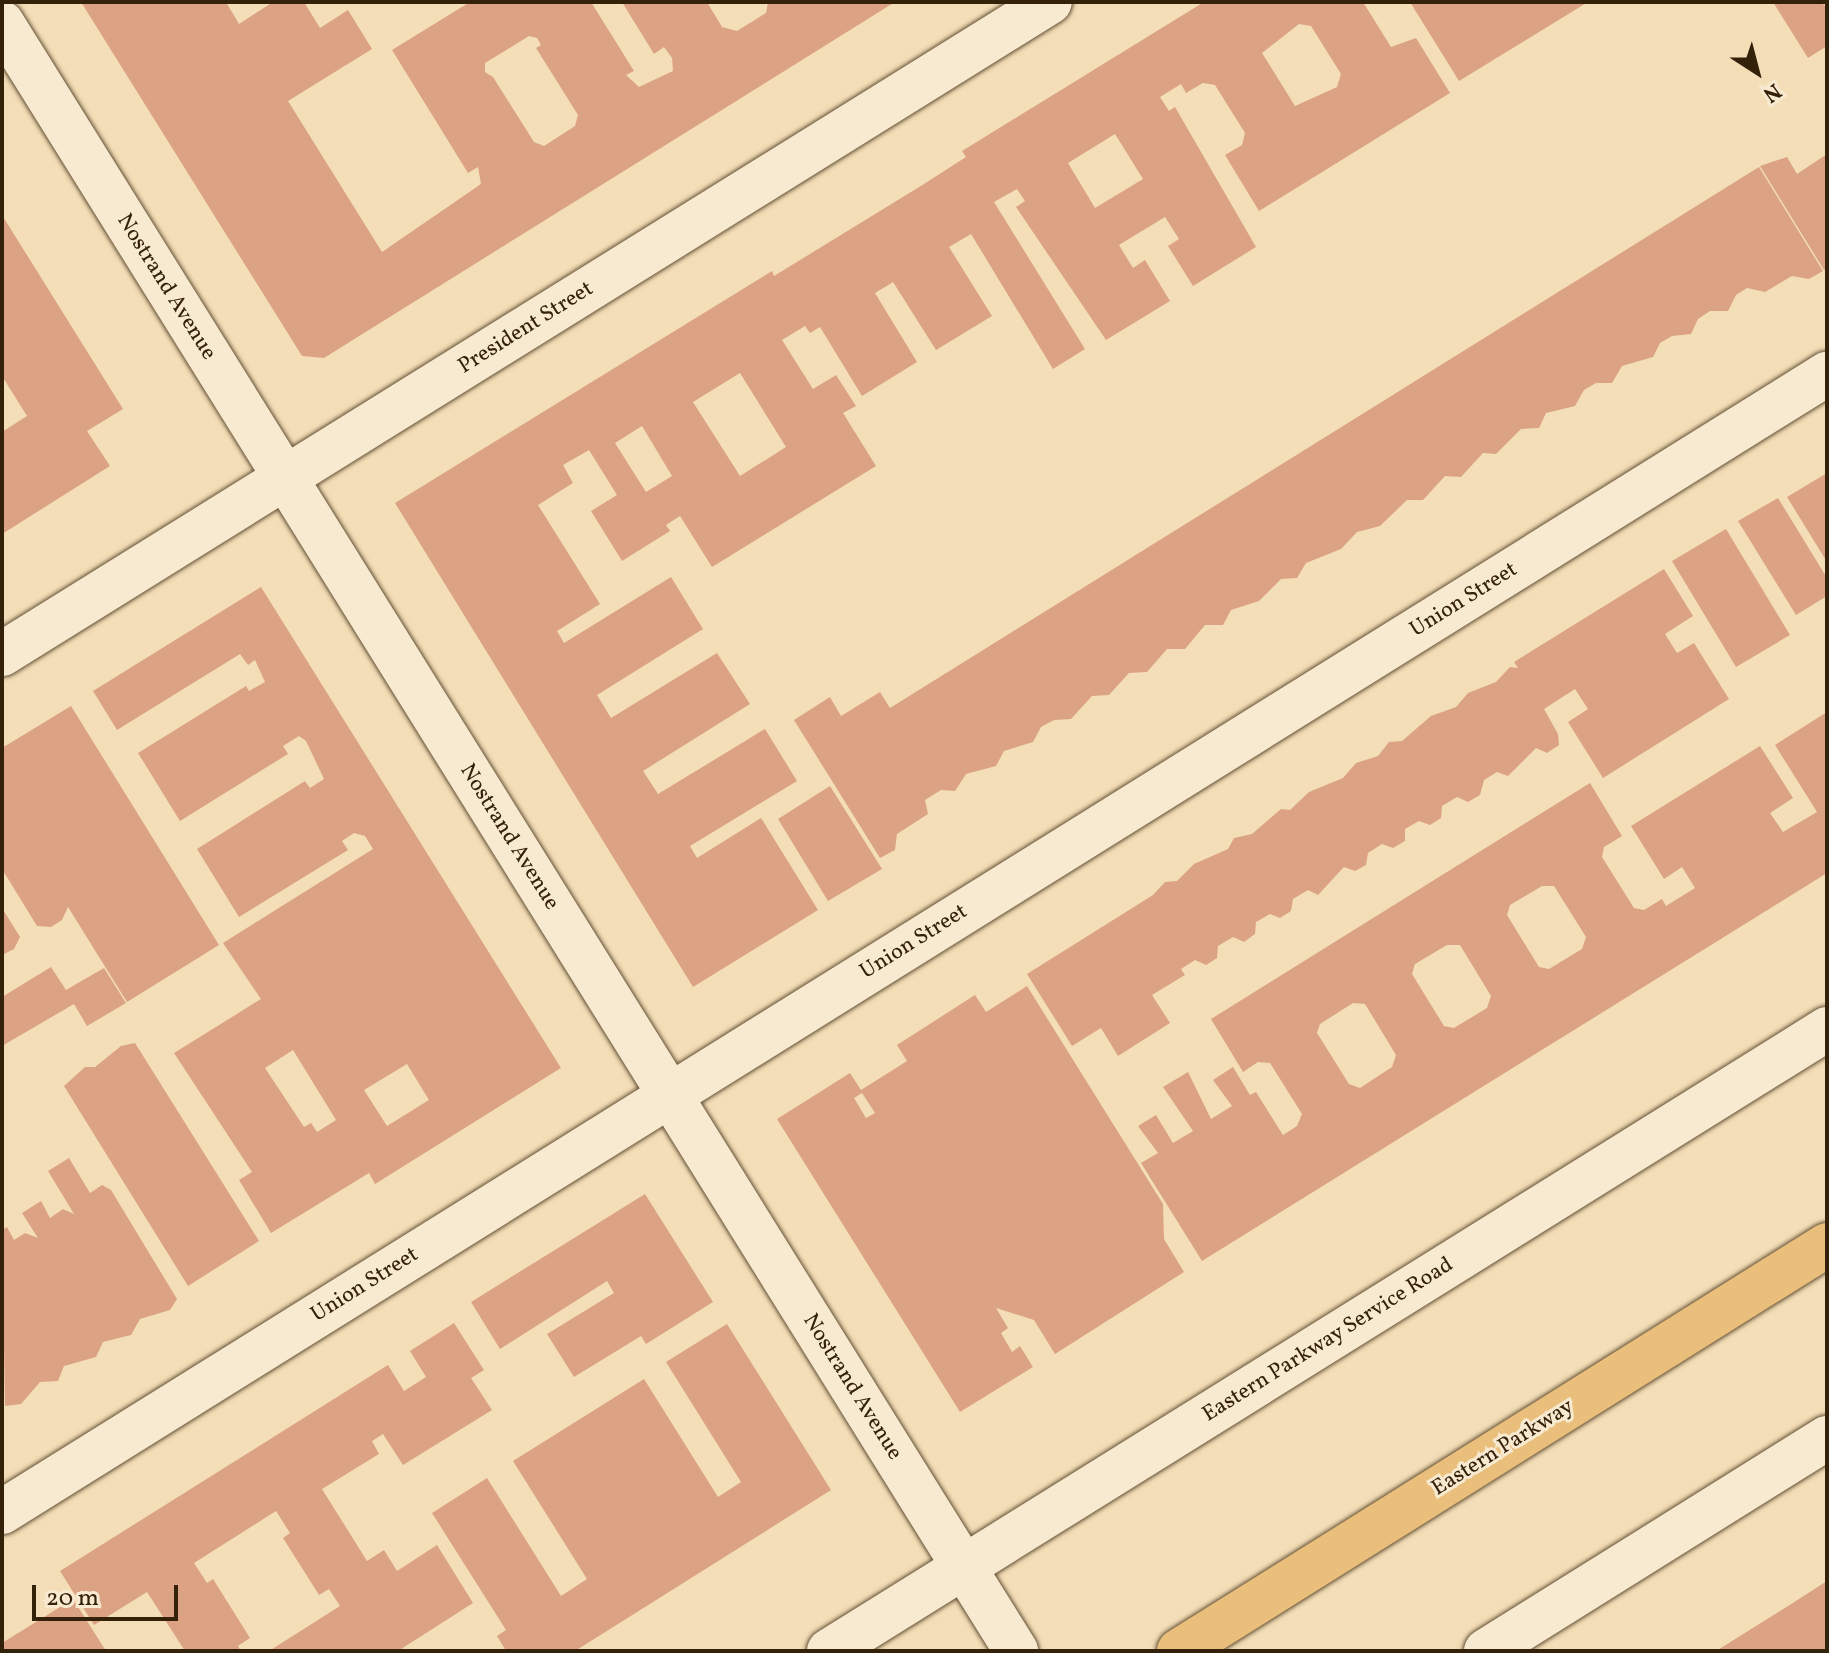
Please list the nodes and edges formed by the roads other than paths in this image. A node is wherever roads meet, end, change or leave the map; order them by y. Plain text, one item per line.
1 (1050, 2) edge
2 (2, 23) edge
3 (1827, 374) edge
4 (285, 478) junction
5 (2, 654) edge
6 (1827, 1029) edge
7 (669, 1095) junction
8 (1827, 1245) edge
9 (1827, 1438) edge
10 (2, 1512) edge
11 (964, 1567) junction
12 (829, 1651) edge
13 (1016, 1651) edge
14 (1179, 1651) edge
15 (1486, 1651) edge

1 - 4 street, President Street
2 - 4 street, Nostrand Avenue
3 - 7 street, Union Street
4 - 5 street, President Street
4 - 7 street, Nostrand Avenue
6 - 11 street, Eastern Parkway Service Road
7 - 10 street, Union Street
7 - 11 street, Nostrand Avenue
8 - 14 main road, Eastern Parkway
9 - 15 street
11 - 12 street, Eastern Parkway Service Road
11 - 13 street, Nostrand Avenue

